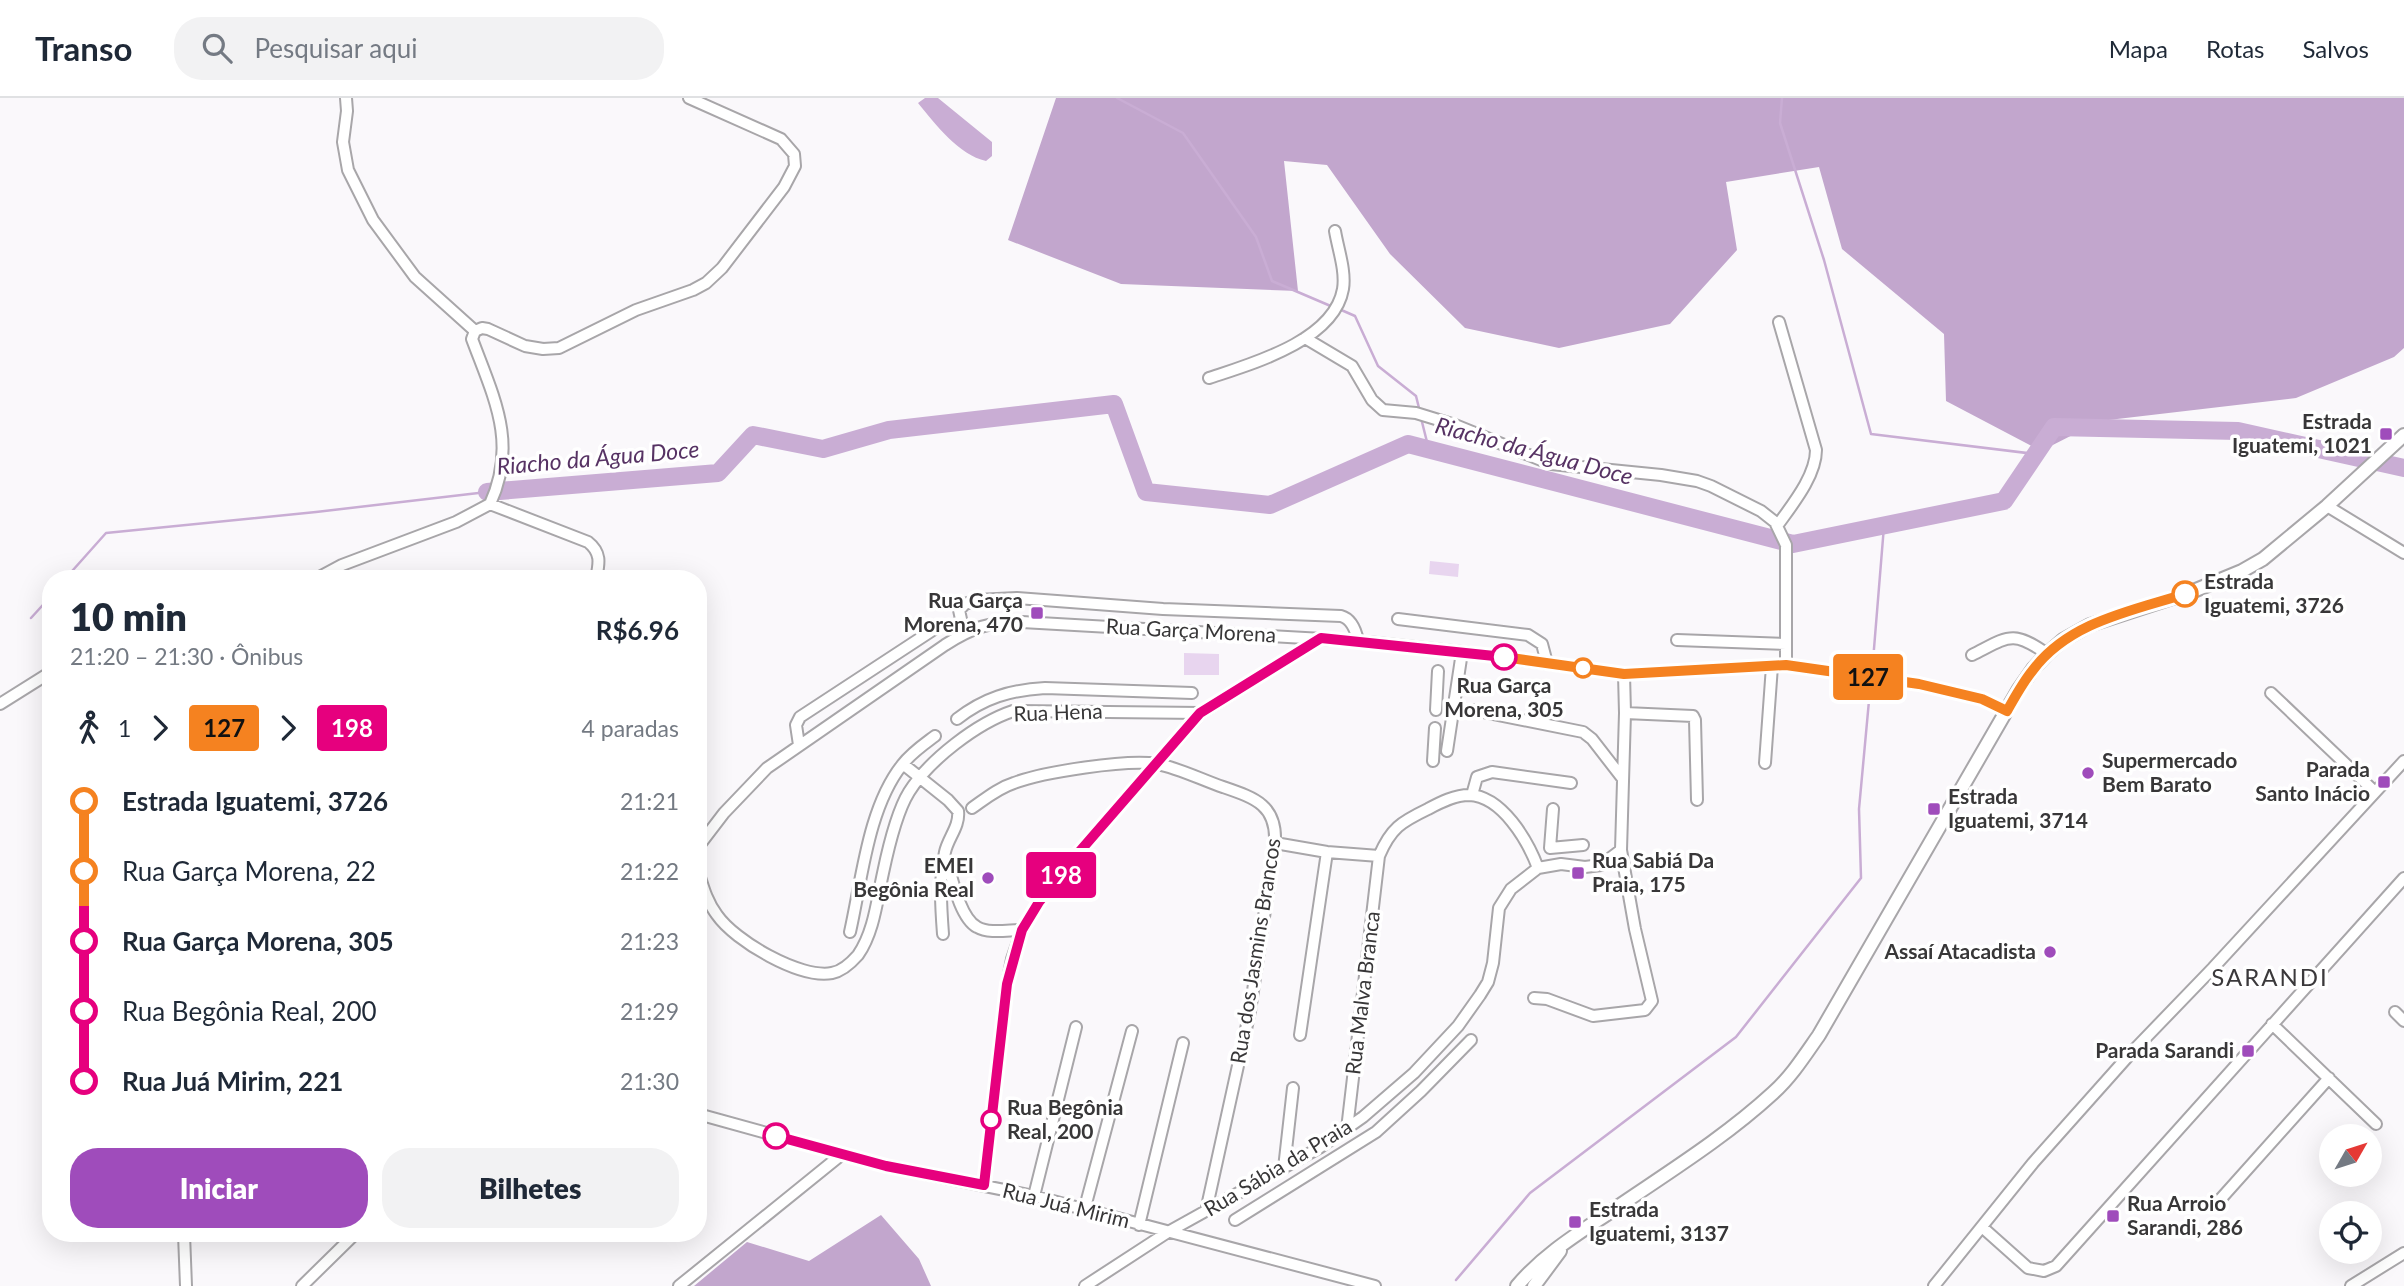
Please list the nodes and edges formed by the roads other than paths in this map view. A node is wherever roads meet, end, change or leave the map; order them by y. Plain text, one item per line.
1 (346, 98) edge
2 (689, 98) edge
3 (1335, 231) dead end
4 (1779, 322) dead end
5 (475, 331) junction
6 (1305, 338) junction
7 (1209, 378) dead end
8 (2404, 435) edge
9 (490, 504) junction
10 (2327, 506) junction
11 (1777, 526) junction
12 (2404, 553) edge
13 (333, 570) edge
14 (597, 570) edge
15 (1398, 619) dead end
16 (939, 626) dead end
17 (964, 633) junction
18 (1321, 638) junction
19 (1677, 640) dead end
20 (1358, 641) junction
21 (1786, 644) junction
22 (1462, 652) junction
23 (2047, 653) junction
24 (1972, 655) dead end
25 (1547, 663) junction
26 (1786, 665) junction
27 (1772, 666) junction
28 (1437, 671) dead end
29 (1624, 674) junction
30 (42, 678) edge
31 (1086, 690) junction
32 (1192, 693) dead end
33 (2271, 694) dead end
34 (1437, 695) junction
35 (1455, 697) junction
36 (0, 704) edge
37 (1086, 710) junction
38 (1436, 710) dead end
39 (1473, 710) dead end
40 (2007, 711) junction
41 (1200, 713) junction
42 (1625, 713) junction
43 (957, 719) dead end
44 (934, 736) dead end
45 (1449, 738) junction
46 (799, 745) junction
47 (1447, 751) dead end
48 (1433, 761) dead end
49 (2404, 761) edge
50 (1765, 763) dead end
51 (903, 764) junction
52 (1157, 764) junction
53 (920, 778) junction
54 (1623, 779) junction
55 (1571, 783) dead end
56 (2375, 792) junction
57 (1472, 795) junction
58 (1697, 800) dead end
59 (972, 808) dead end
60 (1553, 808) dead end
61 (707, 836) edge
62 (1275, 844) junction
63 (1583, 845) dead end
64 (1550, 848) junction
65 (1531, 849) junction
66 (1620, 850) junction
67 (1327, 852) junction
68 (945, 854) junction
69 (1379, 856) junction
70 (1538, 867) junction
71 (2404, 878) edge
72 (707, 898) edge
73 (1022, 930) junction
74 (850, 932) dead end
75 (943, 934) dead end
76 (1534, 998) dead end
77 (2395, 1012) dead end
78 (2404, 1021) edge
79 (2272, 1024) junction
80 (1076, 1027) dead end
81 (1132, 1031) dead end
82 (1300, 1035) dead end
83 (1471, 1040) dead end
84 (1183, 1043) dead end
85 (2329, 1078) junction
86 (1293, 1088) dead end
87 (707, 1117) edge
88 (1363, 1117) junction
89 (2376, 1124) dead end
90 (1347, 1129) junction
91 (1376, 1132) junction
92 (841, 1155) junction
93 (1284, 1168) junction
94 (984, 1185) junction
95 (1034, 1196) junction
96 (2218, 1202) dead end
97 (1084, 1211) junction
98 (1206, 1211) junction
99 (1235, 1220) dead end
100 (1139, 1225) junction
101 (1982, 1227) junction
102 (1168, 1232) junction
103 (1569, 1240) junction
104 (184, 1242) edge
105 (347, 1242) edge
106 (2404, 1253) edge
107 (1543, 1280) edge
108 (186, 1286) edge
109 (302, 1286) edge
110 (679, 1286) edge
111 (1085, 1286) edge
112 (1375, 1286) edge
113 (1517, 1286) edge
114 (1534, 1286) edge
115 (1934, 1286) edge
116 (2350, 1286) edge

1 - 5 street
2 - 5 street
3 - 6 street
4 - 11 street
5 - 9 street
6 - 7 street
6 - 11 street
8 - 10 main road
9 - 13 street
9 - 14 street
10 - 12 street
10 - 23 main road
11 - 21 street
15 - 25 street
16 - 46 street
17 - 18 street, Rua Garça Morena
17 - 20 street
17 - 46 street, Rua Garça Morena
18 - 20 street, Rua Garça Morena
18 - 41 street
19 - 21 street
20 - 22 street, Rua Garça Morena
21 - 26 street
22 - 25 street, Rua Garça Morena
22 - 35 street
23 - 24 street
23 - 40 main road
25 - 29 street, Rua Garça Morena
26 - 27 street, Rua Garça Morena
26 - 40 street, Rua Garça Morena
27 - 29 street, Rua Garça Morena
27 - 50 street
28 - 34 street
29 - 42 street
30 - 36 street
31 - 32 street
31 - 37 street
31 - 43 street
33 - 56 street
34 - 35 street
34 - 38 street
35 - 45 street
37 - 41 street, Rua Hena
37 - 53 street, Rua Hena
39 - 54 street
40 - 103 main road
41 - 52 street
42 - 54 street
42 - 58 street
44 - 51 street
45 - 47 street
45 - 48 street
46 - 61 street, Rua Garça Morena
49 - 56 street
51 - 53 street
51 - 74 street
52 - 59 street
52 - 62 street, Rua dos Jasmins Brancos
52 - 73 street
53 - 68 street
53 - 72 street, Rua Hena
54 - 66 street
55 - 57 street
56 - 101 street
57 - 65 street
57 - 69 street
60 - 64 street
62 - 67 street
62 - 98 street, Rua dos Jasmins Brancos
63 - 64 street
64 - 65 street
65 - 70 street
66 - 70 street
66 - 76 street
67 - 69 street
67 - 82 street
68 - 73 street
68 - 75 street
69 - 90 street, Rua Malva Branca
70 - 88 street, Rua Sábia da Praia
71 - 79 street
73 - 94 street
77 - 78 street
79 - 85 street
79 - 101 street
80 - 95 street
81 - 97 street
83 - 91 street
84 - 100 street
85 - 89 street
85 - 96 street
86 - 93 street
87 - 92 street, Rua Juá Mirim
88 - 90 street, Rua Sábia da Praia
88 - 91 street
90 - 93 street, Rua Sábia da Praia
91 - 99 street
92 - 94 street, Rua Juá Mirim
92 - 110 street
93 - 98 street, Rua Sábia da Praia
94 - 95 street, Rua Juá Mirim
95 - 97 street, Rua Juá Mirim
97 - 100 street, Rua Juá Mirim
98 - 102 street, Rua Sábia da Praia
100 - 102 street, Rua Juá Mirim
101 - 115 street
102 - 111 street, Rua Sábia da Praia
102 - 112 street, Rua Juá Mirim
103 - 107 main road
103 - 113 main road
104 - 108 street
105 - 109 street
106 - 116 street
107 - 114 main road

